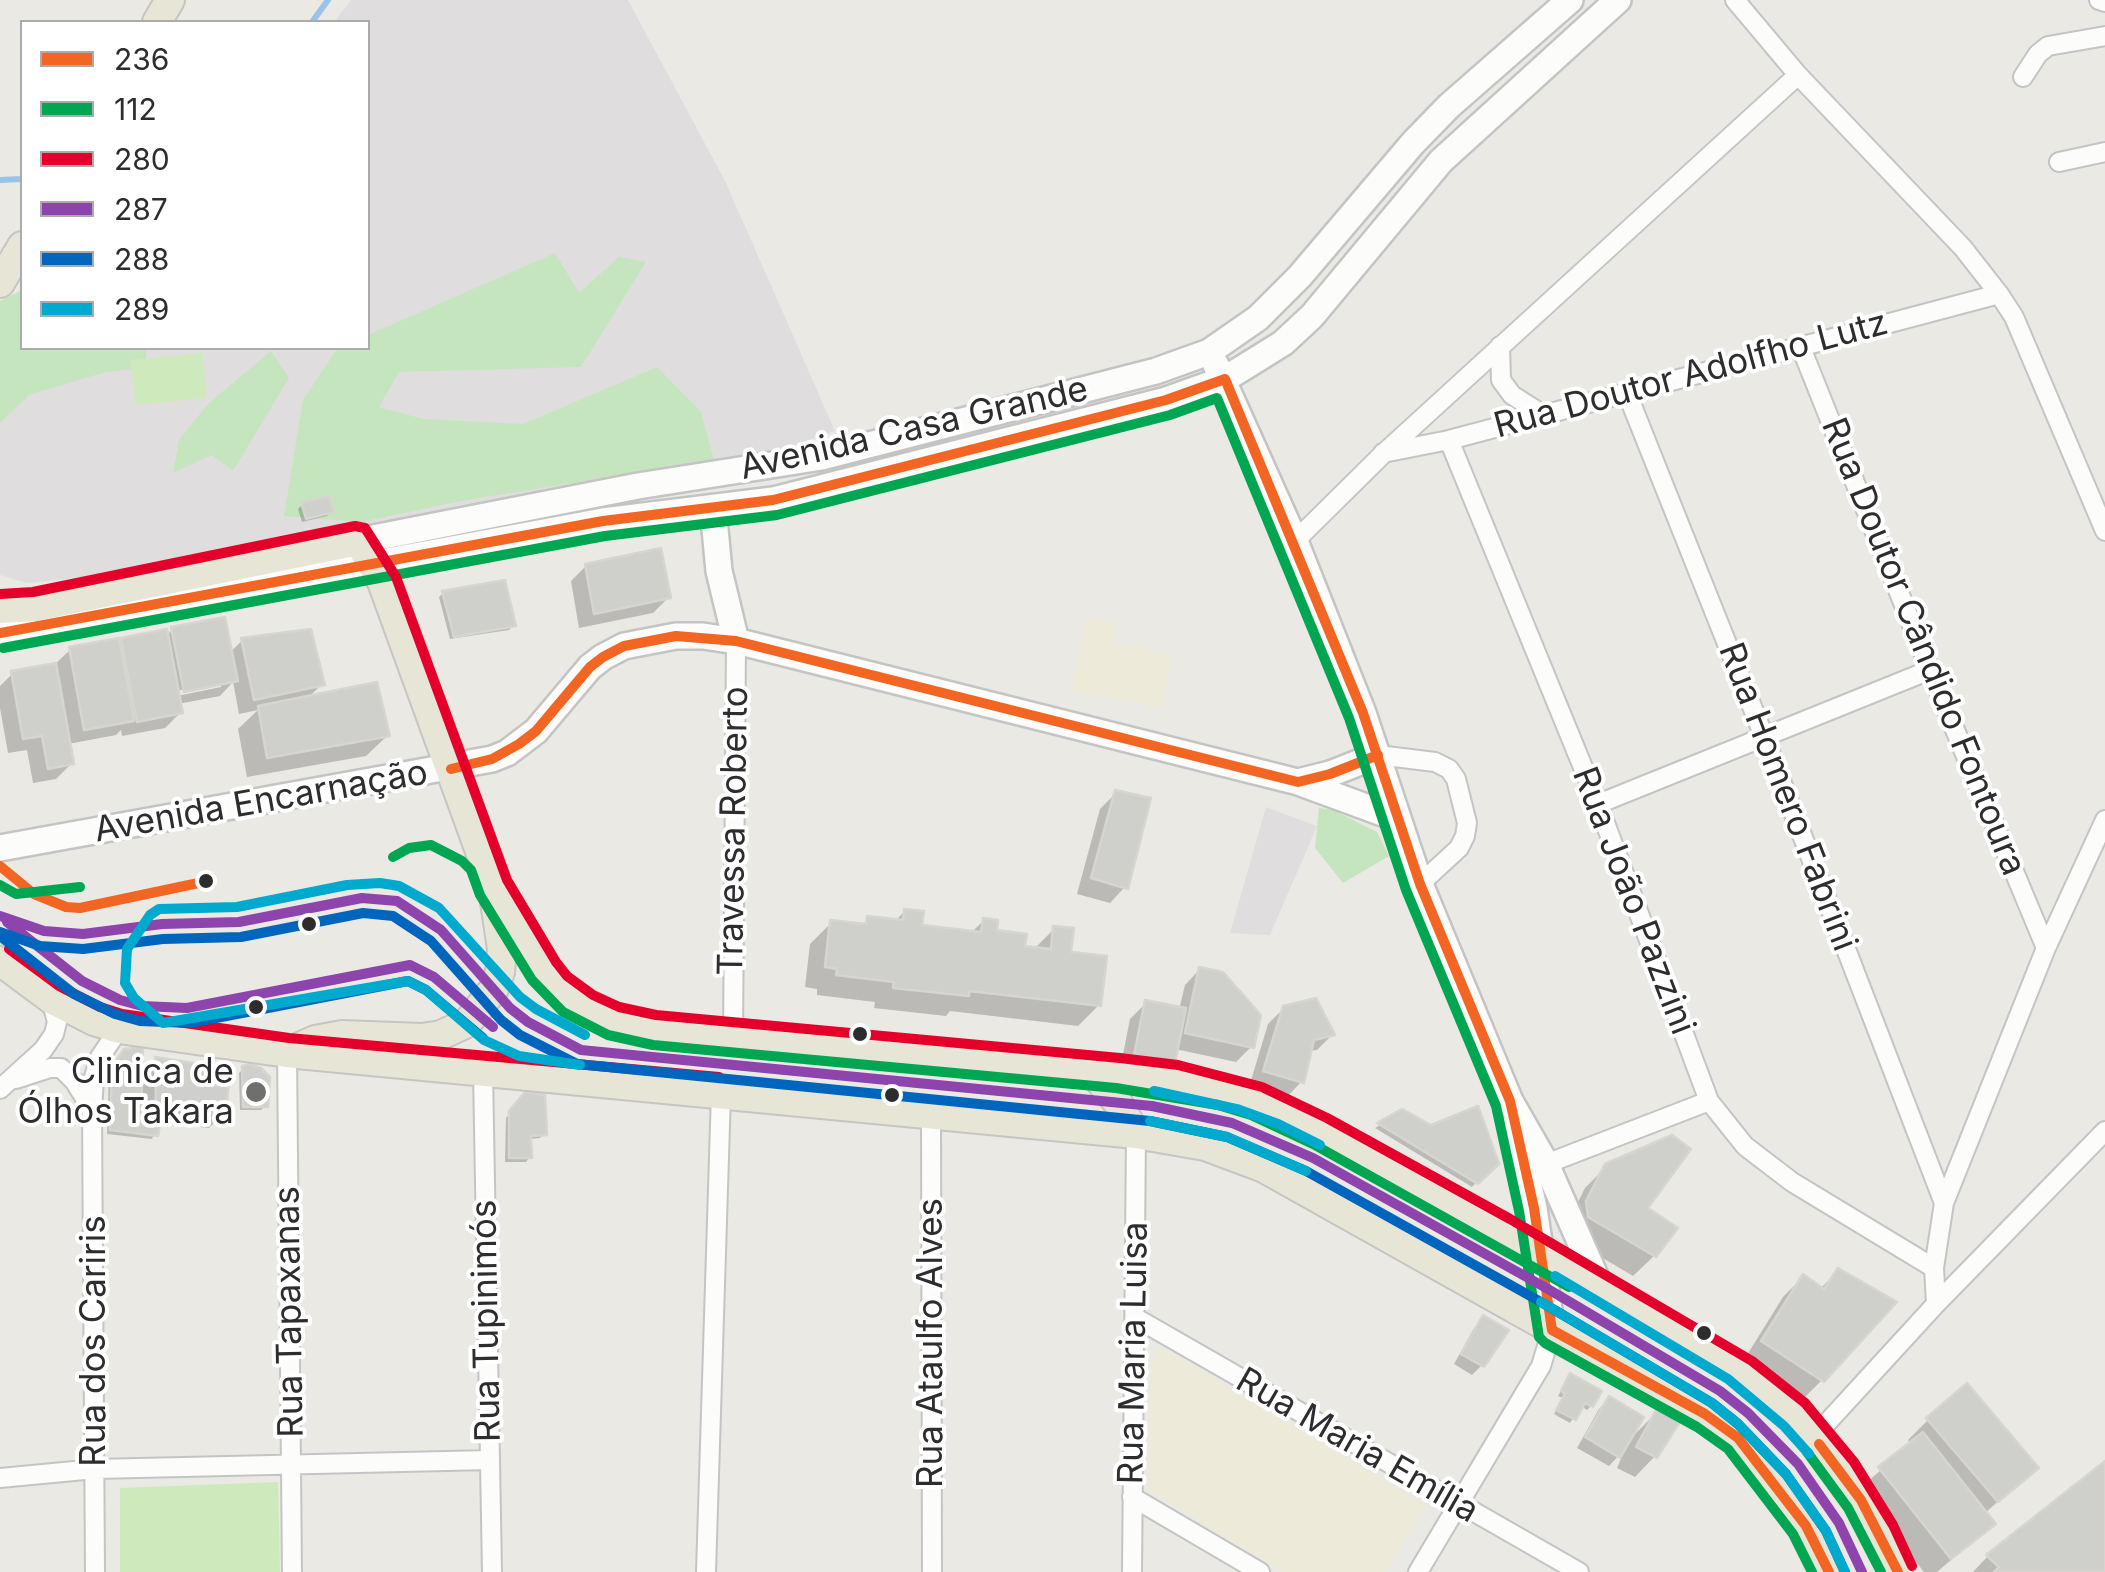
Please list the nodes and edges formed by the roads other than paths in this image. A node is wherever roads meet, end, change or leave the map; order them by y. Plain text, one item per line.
1 (1570, 0) edge
2 (1618, 0) edge
3 (1735, 0) edge
4 (2105, 36) edge
5 (1798, 75) junction
6 (2023, 77) dead end
7 (2105, 152) edge
8 (2059, 162) dead end
9 (20, 249) edge
10 (0, 284) edge
11 (1999, 294) junction
12 (1800, 345) junction
13 (1500, 346) junction
14 (1209, 352) junction
15 (1226, 380) junction
16 (1626, 393) junction
17 (1542, 414) junction
18 (1449, 440) junction
19 (1382, 454) junction
20 (713, 508) junction
21 (2105, 531) edge
22 (1294, 541) junction
23 (366, 553) junction
24 (0, 609) edge
25 (0, 633) edge
26 (736, 641) junction
27 (1930, 670) junction
28 (1765, 739) junction
29 (1378, 755) junction
30 (451, 769) junction
31 (1298, 782) junction
32 (1598, 804) junction
33 (1396, 818) junction
34 (2105, 820) edge
35 (0, 848) edge
36 (1420, 884) junction
37 (493, 887) junction
38 (2046, 948) junction
39 (0, 960) edge
40 (51, 999) junction
41 (119, 1029) junction
42 (732, 1037) junction
43 (287, 1052) junction
44 (483, 1070) junction
45 (1091, 1070) junction
46 (7, 1084) edge
47 (721, 1093) junction
48 (1510, 1101) junction
49 (1710, 1101) junction
50 (92, 1111) junction
51 (931, 1114) junction
52 (2105, 1131) edge
53 (1136, 1134) junction
54 (1546, 1164) junction
55 (1944, 1203) junction
56 (1542, 1254) junction
57 (1934, 1268) junction
58 (1600, 1287) junction
59 (1936, 1304) junction
60 (1136, 1318) junction
61 (1552, 1330) junction
62 (1814, 1436) junction
63 (490, 1460) junction
64 (292, 1464) junction
65 (94, 1468) junction
66 (0, 1478) edge
67 (1132, 1496) junction
68 (1460, 1506) junction
69 (96, 1572) edge
70 (292, 1572) edge
71 (492, 1572) edge
72 (706, 1572) edge
73 (932, 1572) edge
74 (1132, 1572) edge
75 (1260, 1572) edge
76 (1418, 1572) edge
77 (1579, 1572) edge
78 (1829, 1572) edge
79 (1898, 1572) edge

1 - 14 main road, Avenida Casa Grande
2 - 15 main road, Avenida Casa Grande
3 - 5 street
4 - 6 street
5 - 11 street
5 - 13 street
7 - 8 street
9 - 10 main road
11 - 12 street, Rua Doutor Adolfho Lutz
11 - 21 street
12 - 16 street, Rua Doutor Adolfho Lutz
12 - 27 street, Rua Doutor Cândido Fontoura
13 - 17 street
13 - 19 street
14 - 15 main road
14 - 23 main road, Avenida Casa Grande
15 - 20 main road, Avenida Casa Grande
15 - 22 main road
16 - 17 street, Rua Doutor Adolfho Lutz
16 - 28 street, Rua Homero Fabrini
17 - 18 street, Rua Doutor Adolfho Lutz
18 - 19 street, Rua Doutor Adolfho Lutz
18 - 32 street, Rua João Pazzini
19 - 22 street
20 - 23 main road, Avenida Casa Grande
20 - 26 main road, Travessa Roberto
22 - 29 main road
23 - 24 main road, Avenida Casa Grande
23 - 25 main road, Avenida Casa Grande
23 - 30 main road
26 - 30 main road, Avenida Encarnação
26 - 31 main road, Avenida Encarnação
26 - 42 street, Travessa Roberto
27 - 28 street
27 - 38 street, Rua Doutor Cândido Fontoura
28 - 32 street
28 - 55 street, Rua Homero Fabrini
29 - 31 main road
29 - 33 main road
29 - 36 street
30 - 35 main road, Avenida Encarnação
30 - 37 main road
31 - 33 main road, Avenida Encarnação
32 - 49 street, Rua João Pazzini
33 - 36 main road
34 - 38 street
36 - 48 main road
37 - 42 main road
37 - 43 main road
38 - 55 street
39 - 40 main road
40 - 41 main road
40 - 46 street
41 - 43 main road
41 - 50 street, Rua dos Cariris
42 - 45 main road
43 - 44 main road
43 - 64 street, Rua Tapaxanas
44 - 47 main road
44 - 63 street, Rua Tupinimós
45 - 53 main road
45 - 56 main road
46 - 50 street
47 - 51 main road
47 - 72 street
48 - 54 main road
48 - 56 main road
49 - 54 street
49 - 57 street, Rua João Pazzini
50 - 65 street, Rua dos Cariris
51 - 53 main road
51 - 73 street, Rua Ataulfo Alves
52 - 59 street
53 - 60 street, Rua Maria Luisa
53 - 61 main road
54 - 58 main road
55 - 57 street
56 - 58 main road
56 - 61 main road
57 - 59 street
58 - 62 main road
59 - 62 street
60 - 67 street, Rua Maria Luisa
60 - 68 street, Rua Maria Emília
61 - 68 street
61 - 78 main road
62 - 79 main road
63 - 64 street
63 - 71 street, Rua Tupinimós
64 - 65 street
64 - 70 street, Rua Tapaxanas
65 - 66 street
65 - 69 street, Rua dos Cariris
67 - 74 street, Rua Maria Luisa
67 - 75 street
68 - 76 street
68 - 77 street, Rua Maria Emília

